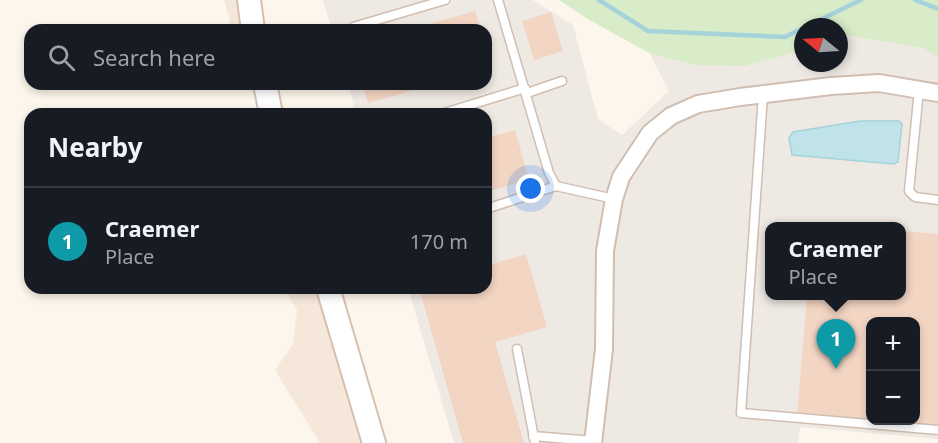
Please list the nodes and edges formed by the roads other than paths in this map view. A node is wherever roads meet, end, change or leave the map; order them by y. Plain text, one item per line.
1 (249, 0) edge
2 (445, 0) edge
3 (498, 0) edge
4 (252, 24) edge
5 (363, 24) edge
6 (562, 81) dead end
7 (266, 90) edge
8 (526, 90) junction
9 (918, 90) junction
10 (938, 93) edge
11 (763, 94) junction
12 (270, 108) edge
13 (462, 108) edge
14 (556, 186) junction
15 (614, 198) junction
16 (938, 200) edge
17 (492, 207) edge
18 (330, 294) edge
19 (517, 349) dead end
20 (938, 430) edge
21 (534, 439) edge
22 (593, 442) edge
23 (374, 443) edge

1 - 4 street
2 - 5 lane
3 - 8 lane
6 - 8 lane
7 - 12 street
8 - 13 lane
8 - 14 lane
9 - 10 street
9 - 11 street
9 - 16 lane
11 - 15 street
11 - 20 lane
14 - 15 lane
14 - 17 lane
15 - 22 street
18 - 23 street
19 - 21 lane
21 - 22 lane

